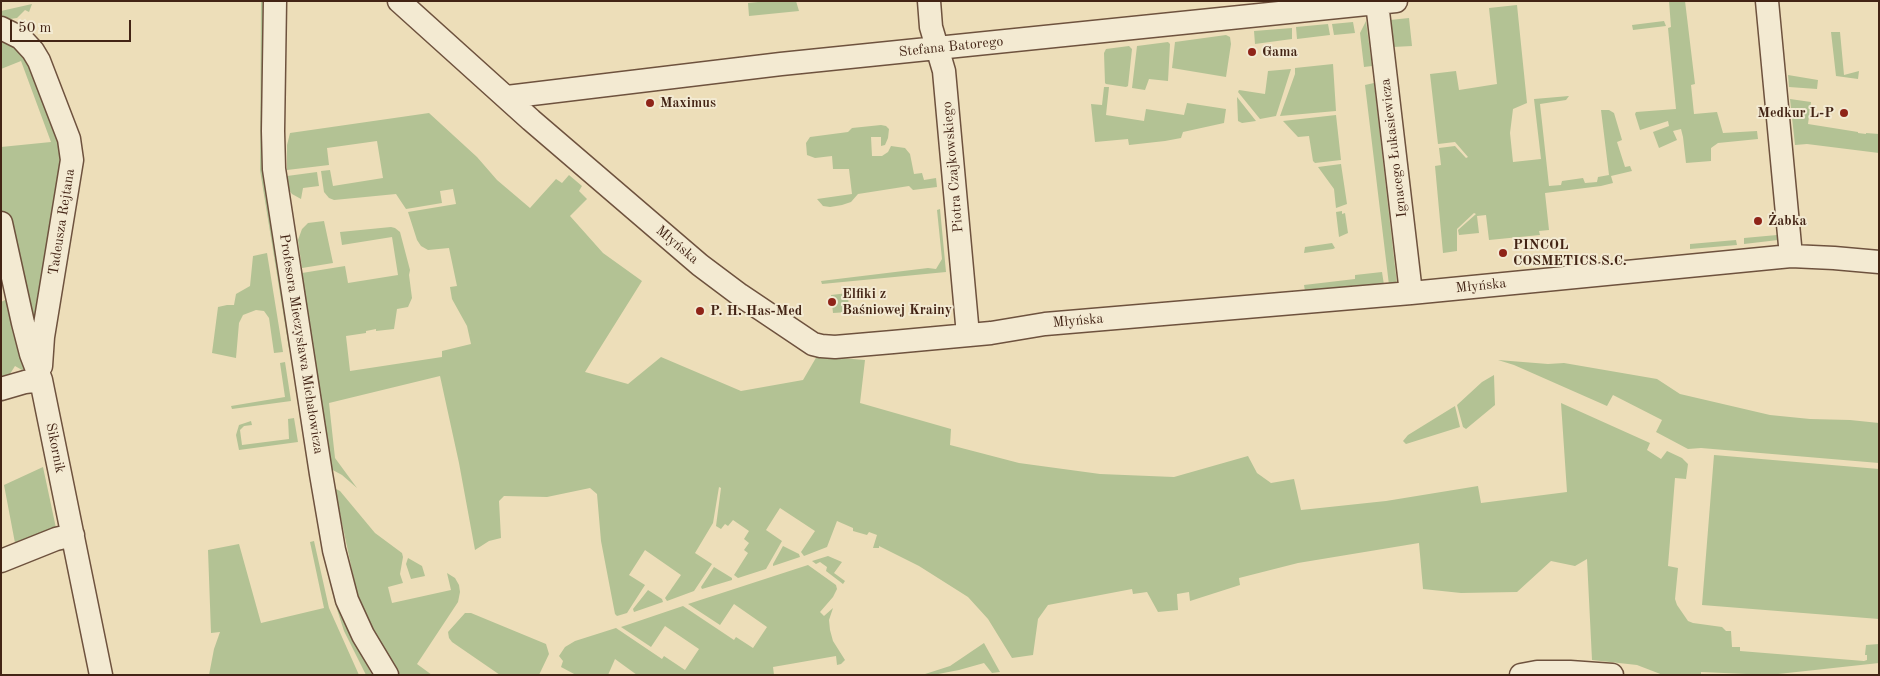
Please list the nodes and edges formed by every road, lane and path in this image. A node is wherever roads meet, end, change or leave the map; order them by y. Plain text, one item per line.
1 (275, 1) edge
2 (399, 1) edge
3 (929, 1) edge
4 (1767, 1) edge
5 (1386, 2) edge
6 (1, 28) edge
7 (936, 49) junction
8 (508, 97) junction
9 (1, 223) edge
10 (1791, 256) junction
11 (1879, 262) edge
12 (1411, 293) junction
13 (968, 335) junction
14 (41, 380) junction
15 (1, 389) edge
16 (72, 535) junction
17 (1, 561) edge
18 (101, 675) edge
19 (387, 675) edge
20 (1521, 675) edge
21 (1612, 675) edge

1 - 19 street, Profesora Mieczysława Michałowicza
2 - 8 street, Młyńska
3 - 7 street, Piotra Czajkowskiego
4 - 10 street
5 - 7 street, Stefana Batorego
5 - 12 street, Ignacego Łukasiewicza
6 - 14 street, Tadeusza Rejtana
7 - 8 street, Stefana Batorego
7 - 13 street, Piotra Czajkowskiego
8 - 13 street, Młyńska
9 - 14 street, Sikornik
10 - 11 street, Młyńska
10 - 12 street, Młyńska
12 - 13 street, Młyńska
14 - 15 street
14 - 16 street, Sikornik
16 - 17 street
16 - 18 street, Sikornik
20 - 21 street

